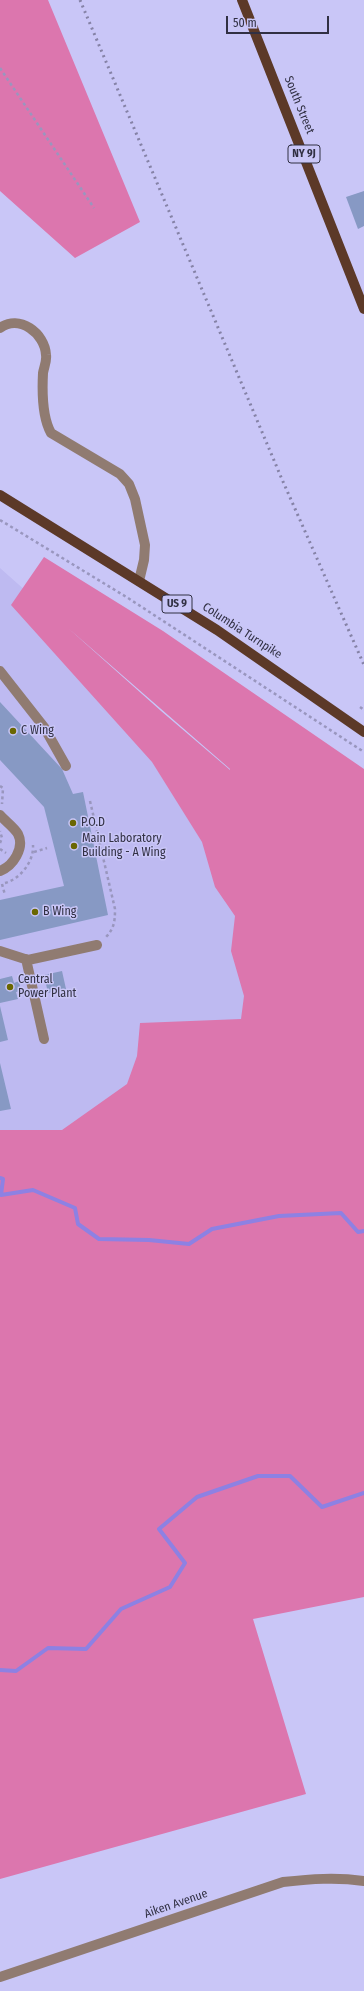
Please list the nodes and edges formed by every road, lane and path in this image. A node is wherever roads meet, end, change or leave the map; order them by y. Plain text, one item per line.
1 (242, 0) edge
2 (0, 68) edge
3 (94, 208) dead end
4 (364, 309) edge
5 (0, 328) edge
6 (0, 495) edge
7 (0, 520) edge
8 (140, 581) junction
9 (0, 671) edge
10 (360, 707) dead end
11 (364, 710) edge
12 (364, 732) edge
13 (364, 752) edge
14 (66, 766) dead end
15 (90, 801) dead end
16 (0, 815) edge
17 (0, 831) edge
18 (0, 843) edge
19 (47, 848) dead end
20 (33, 852) dead end
21 (0, 871) edge
22 (2, 884) dead end
23 (5, 895) dead end
24 (97, 945) joint
25 (0, 951) edge
26 (26, 959) junction
27 (44, 1039) dead end
28 (364, 1881) edge
29 (0, 1977) edge

1 - 4 main road, South Street / NY 9J
2 - 3 path
5 - 8 street
6 - 8 main road, Columbia Turnpike / US 9
7 - 13 path
8 - 12 main road, Columbia Turnpike / US 9
9 - 14 street
10 - 11 path
15 - 24 path
16 - 21 street
17 - 18 path
19 - 20 path
22 - 23 path
24 - 26 street
25 - 26 street
26 - 27 street
28 - 29 street, Aiken Avenue

